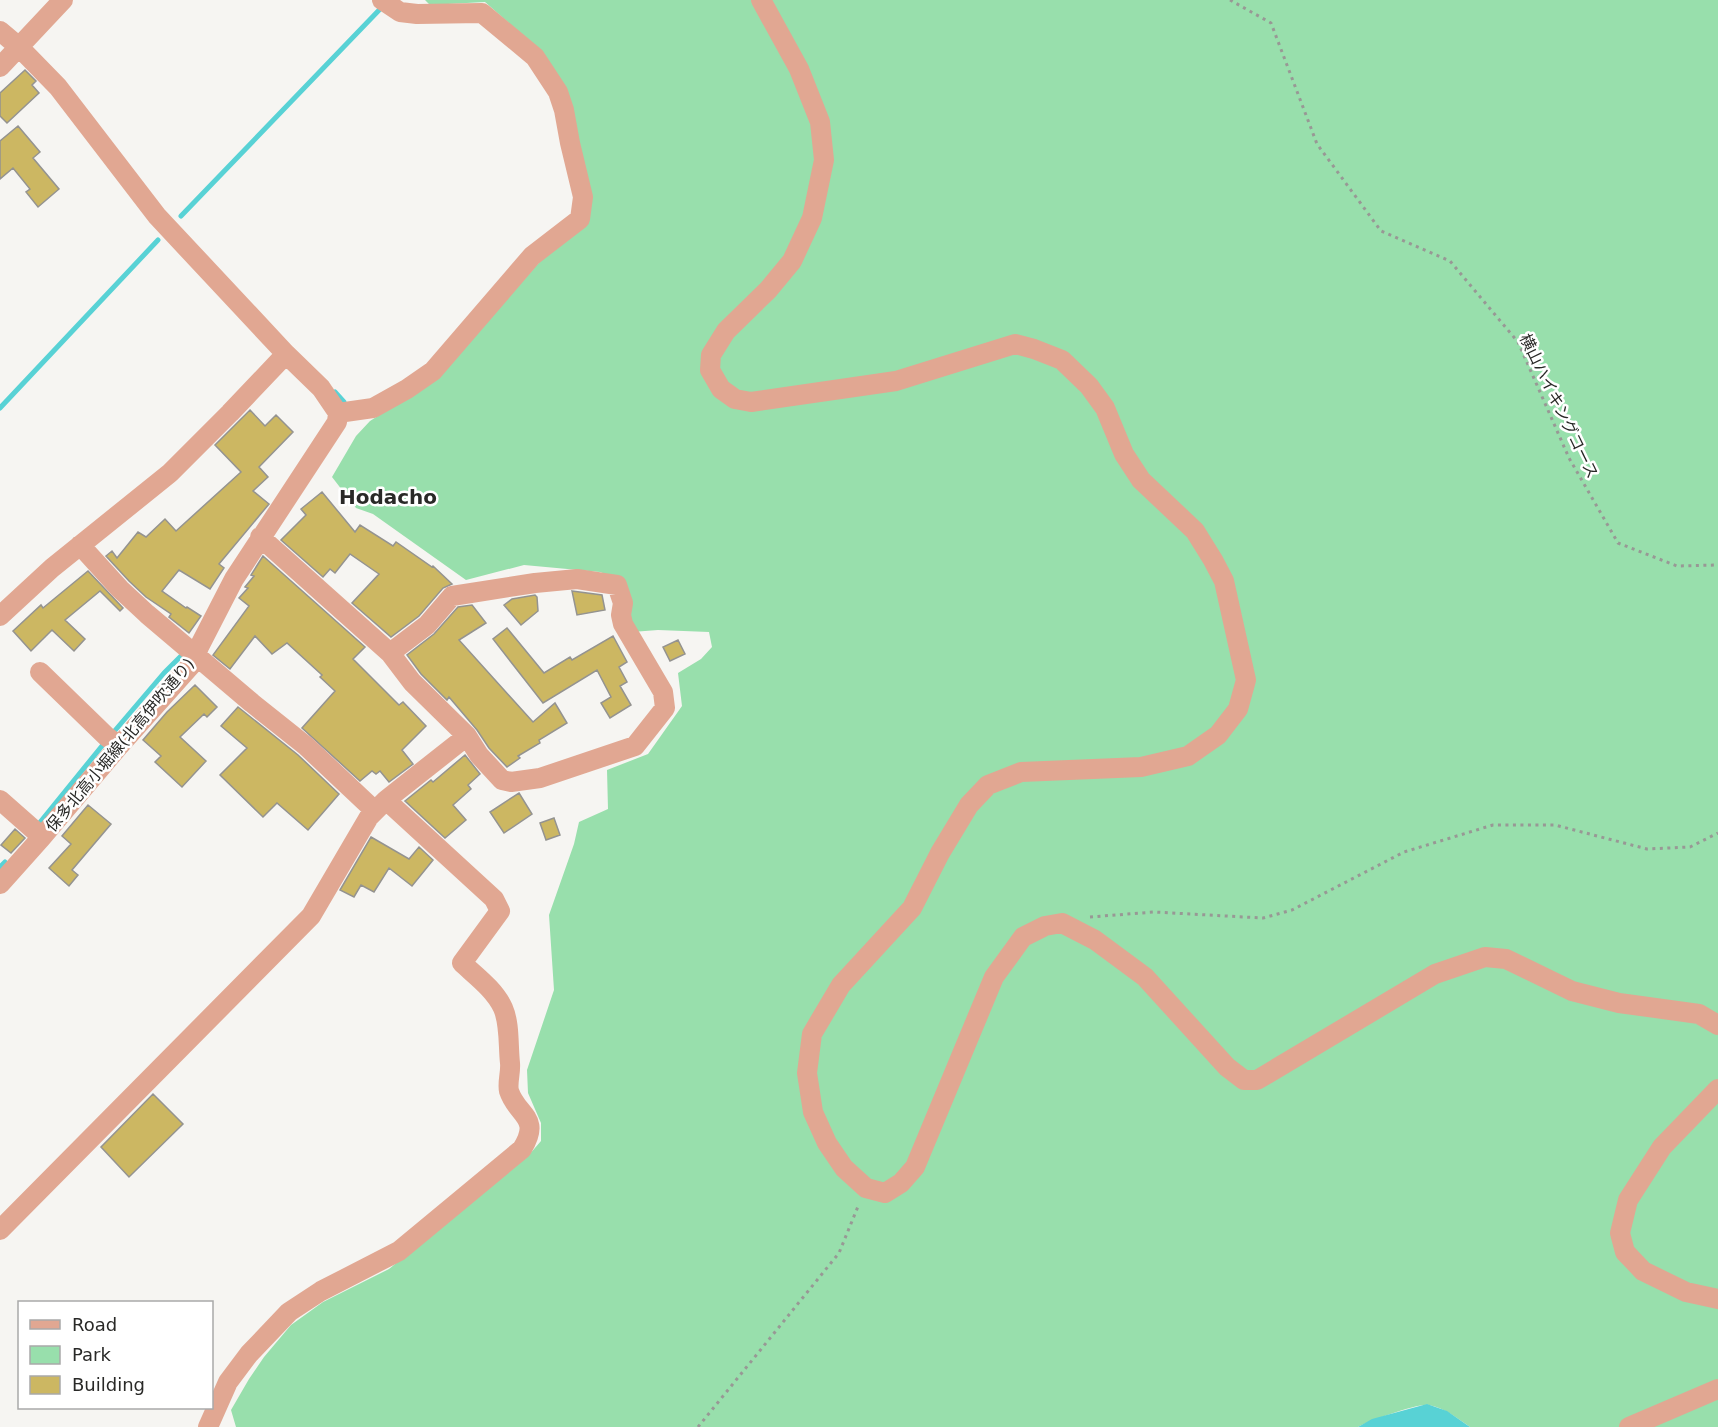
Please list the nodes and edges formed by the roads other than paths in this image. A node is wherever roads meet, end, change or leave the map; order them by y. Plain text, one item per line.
1 (63, 0) edge
2 (382, 0) edge
3 (761, 0) edge
4 (0, 31) edge
5 (24, 41) junction
6 (0, 67) edge
7 (286, 354) junction
8 (343, 412) junction
9 (266, 543) junction
10 (80, 545) junction
11 (0, 616) edge
12 (390, 653) junction
13 (196, 656) junction
14 (40, 672) dead end
15 (467, 736) junction
16 (112, 741) junction
17 (0, 800) edge
18 (381, 805) junction
19 (42, 837) junction
20 (0, 884) edge
21 (1718, 1025) edge
22 (1718, 1089) edge
23 (0, 1230) edge
24 (1718, 1299) edge
25 (1718, 1389) edge
26 (208, 1427) edge
27 (1629, 1427) edge

1 - 5 street
2 - 8 street
3 - 21 street
4 - 5 street
5 - 6 street
5 - 7 street
7 - 8 street
7 - 10 street
8 - 9 street, 保多北高小堀線(北高伊吹通り)
9 - 12 street
9 - 13 street, 保多北高小堀線(北高伊吹通り)
10 - 11 street
10 - 13 street
12 - 15 street
12 - 15 street
13 - 16 street, 保多北高小堀線(北高伊吹通り)
13 - 18 street
14 - 16 street
15 - 18 street
16 - 19 street, 保多北高小堀線(北高伊吹通り)
17 - 19 street
18 - 23 street
18 - 26 street
19 - 20 street, 保多北高小堀線(北高伊吹通り)
22 - 24 street
25 - 27 street

